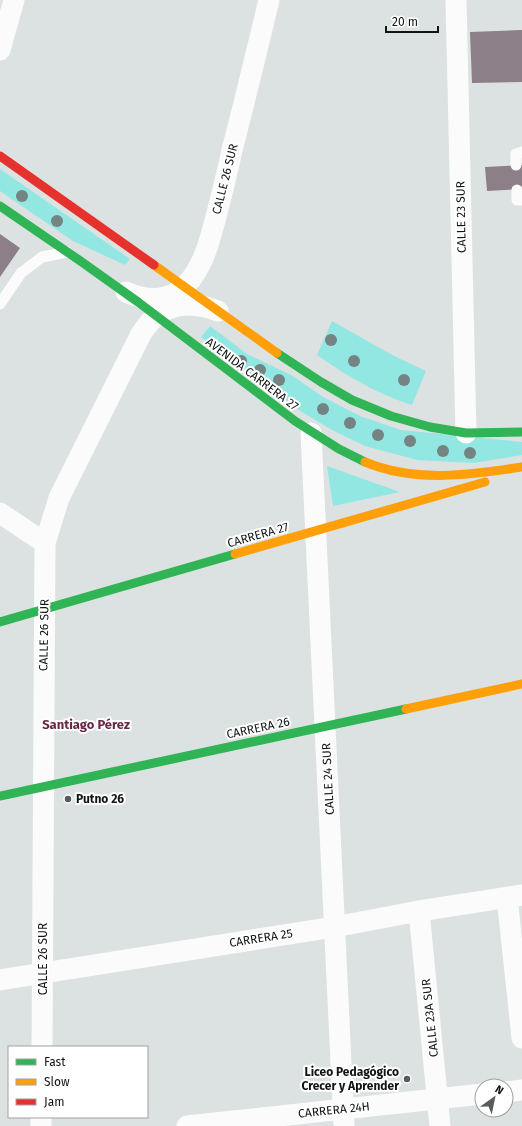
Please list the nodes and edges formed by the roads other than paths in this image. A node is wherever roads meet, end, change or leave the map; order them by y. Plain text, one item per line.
1 (14, 0) edge
2 (269, 0) edge
3 (456, 0) edge
4 (0, 50) edge
5 (522, 152) edge
6 (0, 156) edge
7 (516, 165) dead end
8 (517, 190) dead end
9 (522, 200) edge
10 (0, 206) edge
11 (68, 252) junction
12 (185, 286) junction
13 (121, 290) junction
14 (0, 304) edge
15 (219, 311) junction
16 (156, 316) junction
17 (522, 432) edge
18 (311, 433) junction
19 (466, 433) junction
20 (522, 467) edge
21 (522, 471) edge
22 (0, 513) edge
23 (316, 531) junction
24 (45, 543) junction
25 (44, 610) junction
26 (0, 622) edge
27 (522, 684) edge
28 (325, 726) junction
29 (42, 786) junction
30 (0, 796) edge
31 (514, 896) edge
32 (419, 911) junction
33 (334, 927) junction
34 (43, 973) junction
35 (0, 980) edge
36 (522, 1038) edge
37 (42, 1046) edge
38 (474, 1095) edge
39 (437, 1099) junction
40 (343, 1118) edge
41 (244, 1123) edge
42 (187, 1126) edge
43 (440, 1126) edge

1 - 4 street
2 - 12 street, CALLE 26 SUR
3 - 19 street, CALLE 23 SUR
5 - 7 lane
6 - 12 main road
8 - 9 lane
10 - 11 main road, AVENIDA CARRERA 27
11 - 13 main road, AVENIDA CARRERA 27
11 - 14 lane
12 - 13 street, CALLE 26 SUR
12 - 15 main road
13 - 16 main road, AVENIDA CARRERA 27
15 - 16 street, CALLE 26 SUR
15 - 19 main road
16 - 18 main road, AVENIDA CARRERA 27
16 - 24 street, CALLE 26 SUR
17 - 19 main road
18 - 20 main road, AVENIDA CARRERA 27
18 - 23 street, CALLE 24 SUR
21 - 23 main road, CARRERA 27
22 - 24 street
23 - 25 main road, CARRERA 27
23 - 28 street, CALLE 24 SUR
24 - 25 street, CALLE 26 SUR
25 - 26 main road, CARRERA 27
25 - 29 street, CALLE 26 SUR
27 - 28 main road, CARRERA 26
28 - 29 main road, CARRERA 26
28 - 33 street, CALLE 24 SUR
29 - 30 main road, CARRERA 26
29 - 34 street, CALLE 26 SUR
31 - 32 street, CARRERA 25
31 - 36 street
32 - 33 street, CARRERA 25
32 - 39 street, CALLE 23A SUR
33 - 34 street, CARRERA 25
33 - 40 street, CALLE 24 SUR
34 - 35 street, CARRERA 25
34 - 37 street, CALLE 26 SUR
38 - 39 street, CARRERA 24H
39 - 40 street, CARRERA 24H
39 - 43 street, CALLE 23A SUR
40 - 41 street, CARRERA 24H
41 - 42 street, CARRERA 24H

